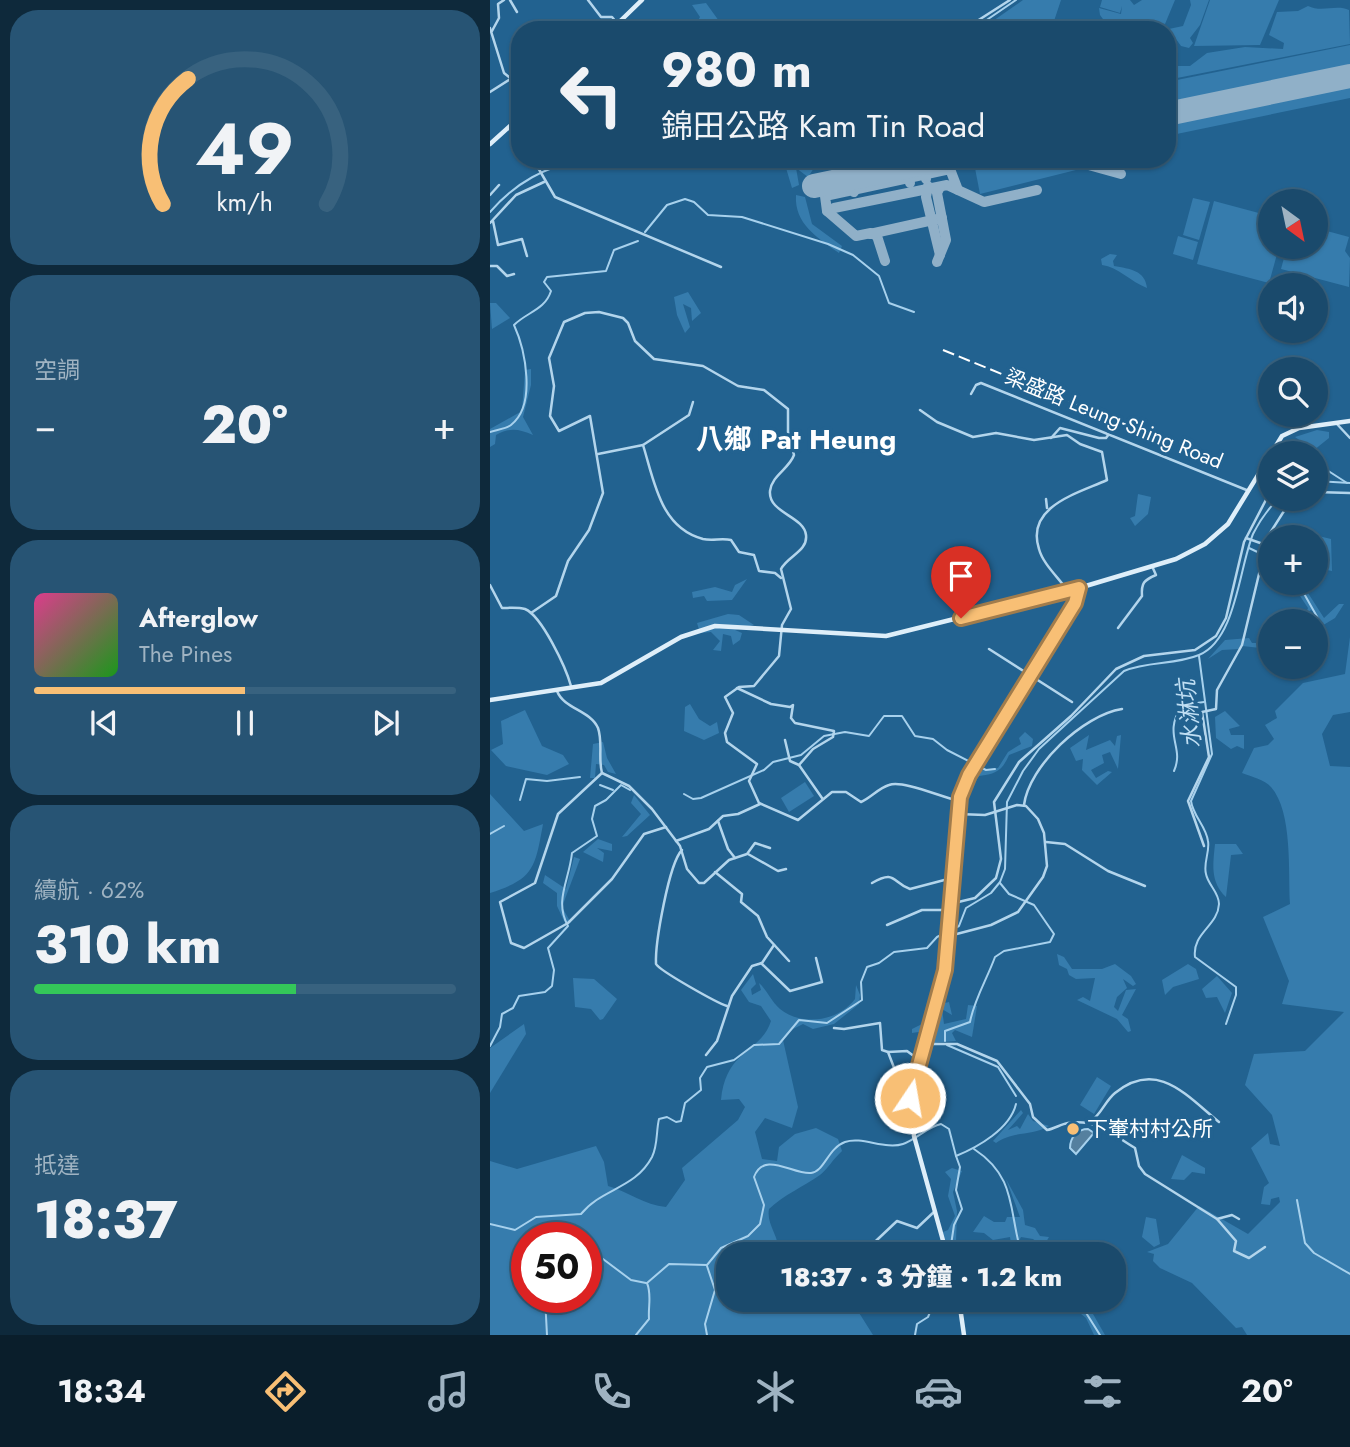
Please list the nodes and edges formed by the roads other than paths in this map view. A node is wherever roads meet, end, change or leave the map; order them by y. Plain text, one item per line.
1 (504, 0) edge
2 (510, 0) edge
3 (588, 0) edge
4 (642, 0) edge
5 (1010, 0) edge
6 (517, 12) dead end
7 (615, 21) edge
8 (619, 21) edge
9 (977, 21) edge
10 (491, 29) edge
11 (511, 78) edge
12 (511, 79) edge
13 (490, 92) edge
14 (511, 125) edge
15 (508, 128) junction
16 (511, 131) edge
17 (490, 144) edge
18 (538, 168) edge
19 (544, 182) junction
20 (499, 185) dead end
21 (490, 195) edge
22 (491, 222) edge
23 (527, 256) dead end
24 (490, 266) edge
25 (721, 267) dead end
26 (514, 274) dead end
27 (971, 394) dead end
28 (693, 402) dead end
29 (920, 411) dead end
30 (1350, 421) edge
31 (1336, 423) junction
32 (1109, 433) junction
33 (1350, 438) edge
34 (1050, 439) junction
35 (643, 445) junction
36 (596, 454) junction
37 (1256, 479) junction
38 (1249, 491) junction
39 (1328, 492) edge
40 (1350, 493) edge
41 (1046, 499) dead end
42 (1047, 509) junction
43 (1247, 538) junction
44 (1152, 566) junction
45 (784, 581) junction
46 (490, 585) edge
47 (1079, 588) junction
48 (1067, 590) junction
49 (531, 614) junction
50 (1118, 628) dead end
51 (782, 631) junction
52 (989, 649) dead end
53 (1031, 675) junction
54 (737, 688) junction
55 (572, 689) junction
56 (557, 691) junction
57 (490, 700) edge
58 (1072, 702) dead end
59 (1122, 709) dead end
60 (785, 740) dead end
61 (799, 765) junction
62 (602, 773) junction
63 (822, 798) junction
64 (959, 801) junction
65 (760, 804) junction
66 (1024, 805) junction
67 (994, 813) junction
68 (958, 814) junction
69 (718, 821) junction
70 (666, 827) junction
71 (676, 841) junction
72 (1046, 842) junction
73 (1203, 846) dead end
74 (770, 848) dead end
75 (682, 850) junction
76 (748, 853) junction
77 (735, 858) junction
78 (786, 869) dead end
79 (715, 872) junction
80 (952, 878) junction
81 (872, 883) dead end
82 (1146, 886) dead end
83 (949, 907) junction
84 (887, 925) dead end
85 (948, 936) junction
86 (774, 945) junction
87 (816, 958) dead end
88 (789, 961) dead end
89 (761, 963) junction
90 (727, 1006) junction
91 (834, 1028) dead end
92 (924, 1044) junction
93 (888, 1052) junction
94 (706, 1055) dead end
95 (919, 1060) junction
96 (912, 1084) junction
97 (1090, 1122) junction
98 (1219, 1122) dead end
99 (935, 1211) junction
100 (1217, 1219) junction
101 (1239, 1219) dead end
102 (875, 1242) edge
103 (943, 1242) edge
104 (1265, 1247) dead end
105 (961, 1312) edge
106 (964, 1335) edge

1 - 10 street
2 - 6 street
3 - 7 street
4 - 8 main road
5 - 9 street
10 - 11 street
12 - 13 street
14 - 15 main road
15 - 16 street
15 - 17 main road
18 - 19 street
19 - 22 street
19 - 25 street
20 - 21 street
22 - 23 street
24 - 26 street
27 - 32 street, 梁盛路 Leung Shing Road
28 - 35 street
29 - 34 street
30 - 31 main road
31 - 33 street
31 - 37 main road
32 - 34 street
32 - 38 street, 梁盛路 Leung Shing Road
34 - 42 street
35 - 36 street
35 - 45 street
36 - 45 street
36 - 49 street
37 - 38 main road
37 - 43 street
38 - 44 main road
39 - 40 street
41 - 42 street
42 - 48 street
43 - 67 street
43 - 73 street
44 - 47 main road
44 - 50 street
45 - 51 street
46 - 49 street
47 - 48 main road
47 - 53 main road
48 - 51 main road
49 - 55 street
51 - 54 street
51 - 55 main road
52 - 53 street
53 - 58 street
53 - 64 main road
54 - 61 street
54 - 65 street
55 - 56 main road
56 - 57 main road
56 - 62 street
59 - 66 street
60 - 61 street
61 - 63 street
62 - 70 street
62 - 70 street
63 - 64 street
63 - 65 street
64 - 68 main road
65 - 69 street
66 - 67 street
66 - 72 street
67 - 68 street
67 - 83 street
68 - 80 main road
69 - 71 street
69 - 77 street
70 - 71 street
71 - 75 street
72 - 82 street
72 - 85 street
74 - 76 street
75 - 79 street
75 - 90 street
76 - 77 street
76 - 78 street
77 - 79 street
79 - 86 street
80 - 81 street
80 - 83 main road
83 - 84 street
83 - 85 main road
85 - 92 main road
86 - 88 street
86 - 89 street
87 - 89 street
89 - 90 street
90 - 94 street
91 - 93 street
92 - 95 main road
92 - 97 street
93 - 95 street
93 - 96 street
95 - 96 main road
96 - 99 main road
97 - 98 street
97 - 100 street
99 - 102 street
99 - 103 main road
100 - 101 street
100 - 104 street
105 - 106 main road

